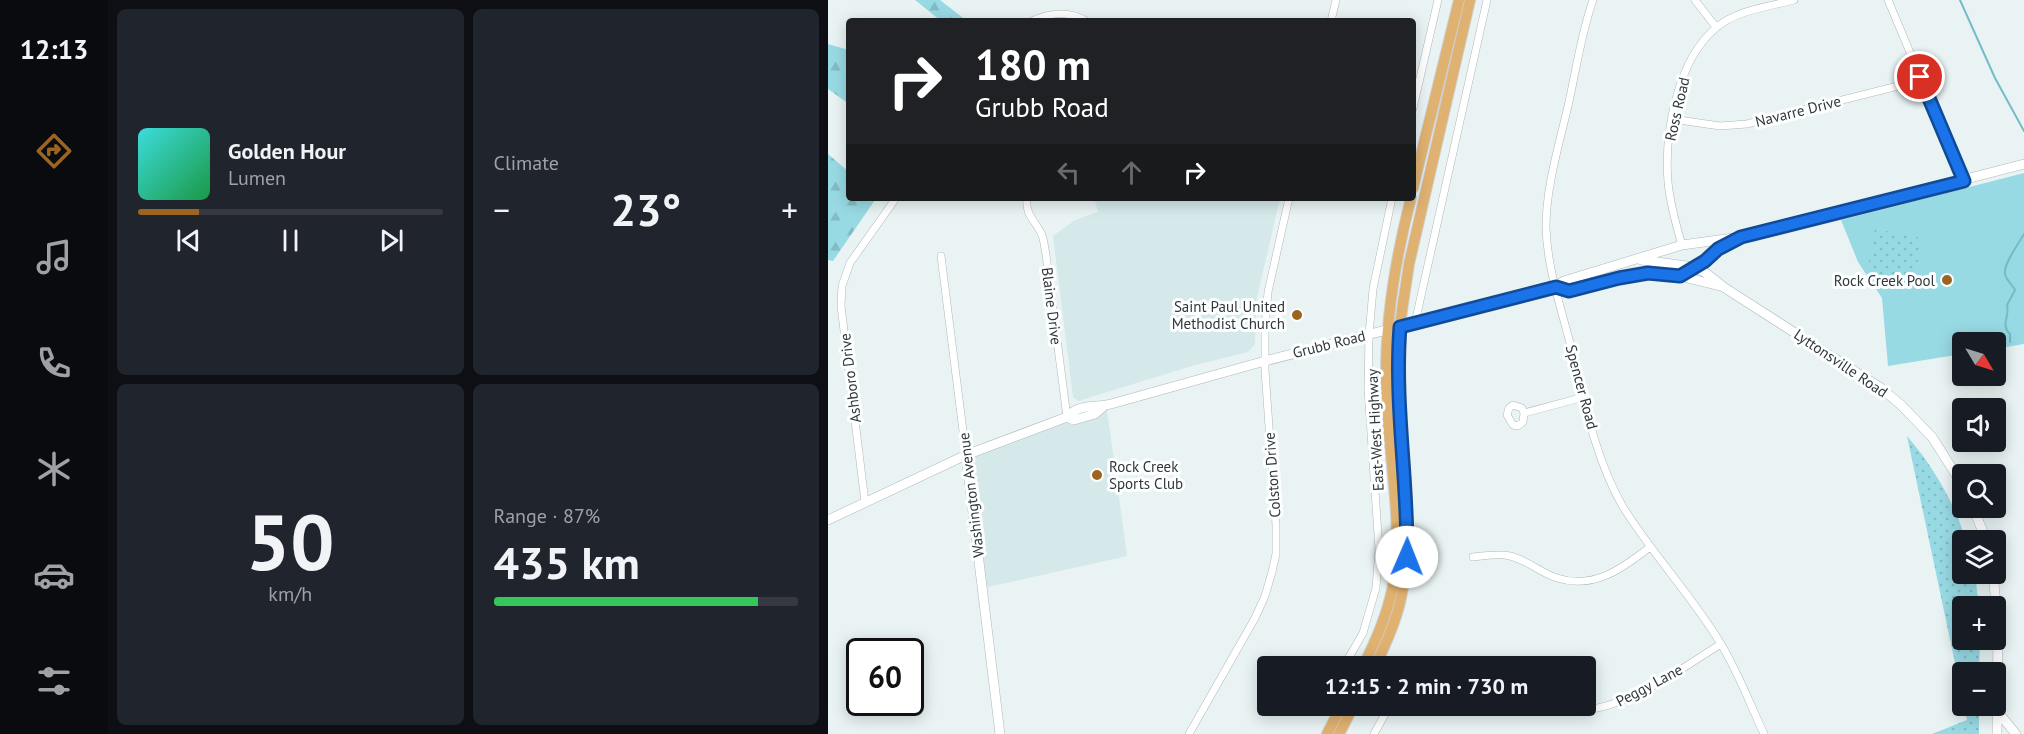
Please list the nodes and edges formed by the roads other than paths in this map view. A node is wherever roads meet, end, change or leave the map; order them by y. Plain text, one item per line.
1 (1336, 0) edge
2 (1438, 0) edge
3 (1459, 0) edge
4 (1470, 0) edge
5 (1487, 0) edge
6 (1593, 0) edge
7 (1695, 0) edge
8 (1794, 0) edge
9 (1888, 0) edge
10 (1039, 18) edge
11 (1077, 18) edge
12 (1332, 18) edge
13 (1716, 27) junction
14 (1920, 77) junction
15 (1416, 95) edge
16 (1672, 119) junction
17 (2024, 164) edge
18 (1416, 176) edge
19 (1964, 181) junction
20 (894, 201) edge
21 (1027, 201) edge
22 (1288, 201) edge
23 (1391, 201) edge
24 (1410, 201) edge
25 (1741, 237) junction
26 (1682, 245) junction
27 (941, 256) dead end
28 (1636, 260) junction
29 (1694, 267) junction
30 (1680, 276) junction
31 (1556, 287) junction
32 (1725, 288) junction
33 (1415, 323) junction
34 (1400, 327) junction
35 (1387, 329) junction
36 (1369, 335) junction
37 (1265, 361) junction
38 (1584, 397) junction
39 (1524, 413) dead end
40 (1067, 417) junction
41 (966, 455) junction
42 (1952, 468) edge
43 (865, 502) junction
44 (828, 520) edge
45 (1650, 547) junction
46 (1473, 557) dead end
47 (1994, 584) edge
48 (1721, 644) junction
49 (1353, 651) junction
50 (1350, 656) edge
51 (1359, 656) edge
52 (1371, 656) edge
53 (1373, 656) edge
54 (1998, 662) edge
55 (1596, 708) edge
56 (1336, 716) edge
57 (1348, 716) edge
58 (1384, 716) edge
59 (1997, 716) edge
60 (2001, 716) edge
61 (1000, 734) edge
62 (1189, 734) edge
63 (1327, 734) edge
64 (1339, 734) edge
65 (1374, 734) edge
66 (1764, 734) edge
67 (1997, 734) edge
68 (2016, 734) edge

1 - 12 street
2 - 15 street
3 - 18 main road
4 - 34 main road, East-West Highway
5 - 33 street
6 - 31 street, Spencer Road
7 - 13 street
8 - 13 street, Ross Road
9 - 14 street
10 - 11 street
13 - 16 street, Ross Road
14 - 16 street, Navarre Drive
14 - 19 street
16 - 26 street, Ross Road
17 - 19 street, Grubb Road
19 - 25 street, Grubb Road
20 - 43 street, Ashboro Drive
21 - 40 street, Blaine Drive
22 - 37 street, Colston Drive
23 - 36 street, East-West Highway
24 - 35 main road, East-West Highway
25 - 26 street, Grubb Road
25 - 29 street, Grubb Road
26 - 28 street, Grubb Road
27 - 41 street, Washington Avenue
28 - 29 street, Lyttonsville Road
28 - 31 street, Grubb Road
29 - 30 street, Grubb Road
29 - 32 street, Lyttonsville Road
30 - 31 street, Grubb Road
30 - 32 street, Lyttonsville Road
31 - 33 street, Grubb Road
31 - 38 street, Spencer Road
32 - 42 street, Lyttonsville Road
33 - 34 street, Grubb Road
34 - 35 street, Grubb Road
34 - 53 main road, East-West Highway
35 - 36 street, Grubb Road
35 - 52 main road, East-West Highway
36 - 37 street, Grubb Road
36 - 49 street, East-West Highway
37 - 40 street, Grubb Road
37 - 62 street, Colston Drive
38 - 39 street
38 - 45 street, Spencer Road
40 - 41 street, Grubb Road
41 - 43 street, Grubb Road
41 - 61 street, Washington Avenue
43 - 44 street, Grubb Road
45 - 46 street
45 - 48 street, Spencer Road
47 - 54 street
48 - 55 street, Peggy Lane
48 - 66 street, Spencer Road
49 - 50 street, East-West Highway
49 - 51 street
56 - 63 main road
57 - 64 main road
58 - 65 street
59 - 67 street
60 - 68 street

